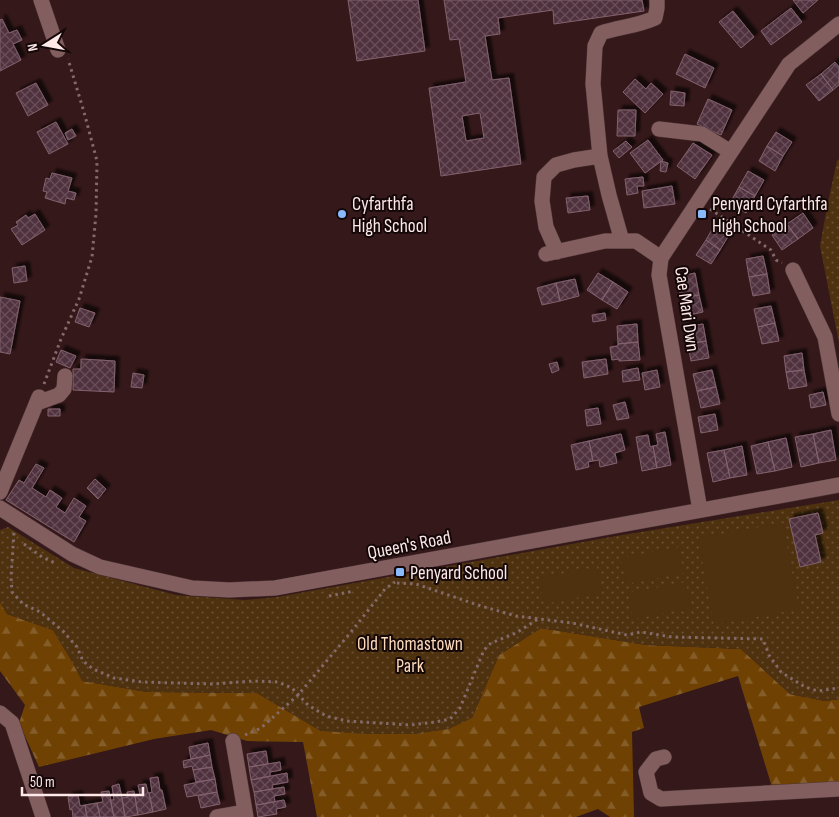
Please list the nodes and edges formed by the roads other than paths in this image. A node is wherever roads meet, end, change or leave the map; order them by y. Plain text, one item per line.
1 (41, 0) edge
2 (657, 0) edge
3 (839, 24) edge
4 (58, 50) road end
5 (659, 129) dead end
6 (731, 152) junction
7 (600, 156) junction
8 (622, 241) junction
9 (661, 258) junction
10 (793, 270) road end
11 (65, 376) dead end
12 (839, 414) edge
13 (839, 485) edge
14 (0, 492) edge
15 (0, 508) edge
16 (700, 510) junction
17 (0, 713) edge
18 (7, 732) edge
19 (233, 741) road end
20 (664, 757) dead end
21 (839, 789) edge
22 (245, 814) edge
23 (43, 817) edge
24 (217, 817) edge

1 - 4 street
2 - 7 street
3 - 6 street, Cae Mari Dwn
5 - 6 street
6 - 9 street, Cae Mari Dwn
7 - 8 street
7 - 8 street
8 - 9 street
9 - 16 street, Cae Mari Dwn
10 - 12 street
11 - 14 street
13 - 16 street, Queen's Road
15 - 16 street, Queen's Road
17 - 18 street
18 - 23 street
19 - 22 street
20 - 21 street
22 - 24 street

